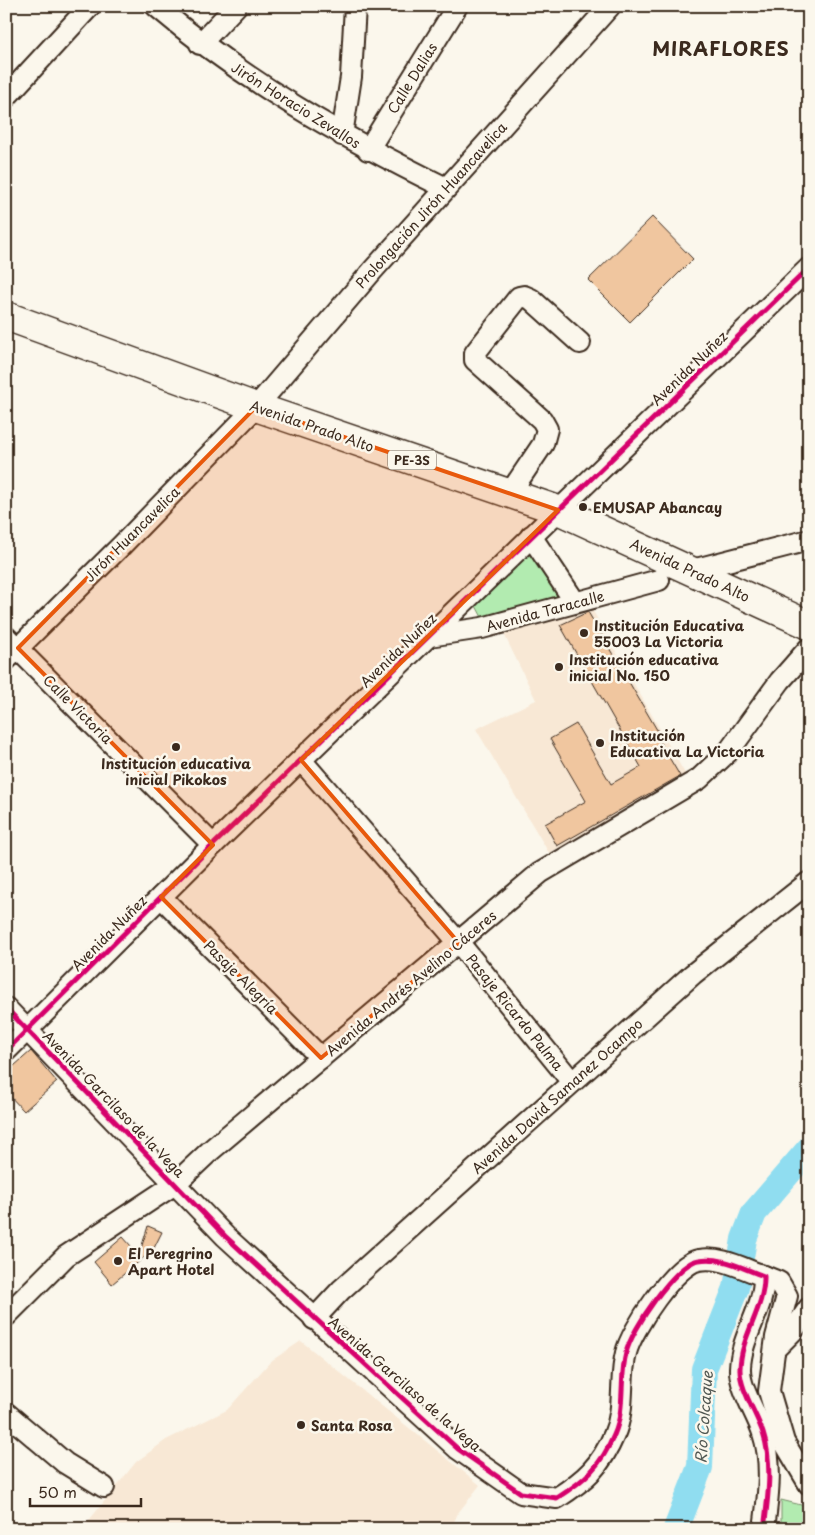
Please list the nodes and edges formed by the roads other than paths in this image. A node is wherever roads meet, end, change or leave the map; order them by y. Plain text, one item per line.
1 (90, 6) edge
2 (156, 6) edge
3 (236, 6) edge
4 (355, 6) edge
5 (457, 6) edge
6 (610, 6) edge
7 (200, 44) junction
8 (6, 97) edge
9 (342, 135) junction
10 (368, 150) junction
11 (446, 188) junction
12 (809, 268) edge
13 (6, 316) edge
14 (580, 343) dead end
15 (256, 407) junction
16 (510, 493) junction
17 (558, 510) junction
18 (531, 536) junction
19 (809, 540) edge
20 (692, 570) junction
21 (659, 580) dead end
22 (575, 602) junction
23 (809, 625) edge
24 (429, 636) junction
25 (10, 648) edge
26 (809, 648) edge
27 (300, 760) junction
28 (213, 845) junction
29 (809, 882) edge
30 (160, 897) junction
31 (459, 943) junction
32 (6, 1008) edge
33 (28, 1030) junction
34 (6, 1052) edge
35 (321, 1058) junction
36 (572, 1082) junction
37 (174, 1184) junction
38 (761, 1275) junction
39 (809, 1308) edge
40 (6, 1316) edge
41 (314, 1319) junction
42 (775, 1349) junction
43 (6, 1413) edge
44 (809, 1484) edge
45 (104, 1488) dead end
46 (764, 1529) edge

1 - 8 street
2 - 7 street, Jirón Horacio Zevallos
3 - 7 street
4 - 9 street
5 - 10 street, Calle Dalias
6 - 11 street, Prolongación Jirón Huancavelica
7 - 9 street, Jirón Horacio Zevallos
9 - 10 street, Jirón Horacio Zevallos
10 - 11 street, Jirón Horacio Zevallos
11 - 15 street, Prolongación Jirón Huancavelica
12 - 17 street, Avenida Nuñez
13 - 15 highway, Avenida Prado Alto / PE-3S
14 - 16 street
15 - 16 highway, Avenida Prado Alto / PE-3S
15 - 25 street, Jirón Huancavelica
16 - 17 highway, Avenida Prado Alto / PE-3S
17 - 18 street, Avenida Nuñez
17 - 20 highway, Avenida Prado Alto / PE-3S
18 - 22 street
18 - 24 street, Avenida Nuñez
19 - 20 street
20 - 23 highway, Avenida Prado Alto / PE-3S
21 - 22 street, Avenida Taracalle
22 - 24 street, Avenida Taracalle
24 - 27 street, Avenida Nuñez
25 - 28 street, Calle Victoria
26 - 31 street, Avenida Andrés Avelino Cáceres
27 - 28 street, Avenida Nuñez
27 - 31 street, Pasaje Ricardo Palma
28 - 30 street, Avenida Nuñez
29 - 36 street, Avenida David Samanez Ocampo
30 - 33 street, Avenida Nuñez
30 - 35 street, Pasaje Alegría
31 - 35 street, Avenida Andrés Avelino Cáceres
31 - 36 street, Pasaje Ricardo Palma
32 - 33 street, Avenida Garcilaso de la Vega
33 - 34 street, Avenida Nuñez
33 - 37 street, Avenida Garcilaso de la Vega
35 - 37 street, Avenida Andrés Avelino Cáceres
36 - 41 street, Avenida David Samanez Ocampo
37 - 40 street, Avenida Andrés Avelino Cáceres
37 - 41 street, Avenida Garcilaso de la Vega
38 - 41 street, Avenida Garcilaso de la Vega
38 - 42 street, Avenida Garcilaso de la Vega
38 - 46 street
39 - 42 street
42 - 44 street, Avenida Garcilaso de la Vega
43 - 45 street

